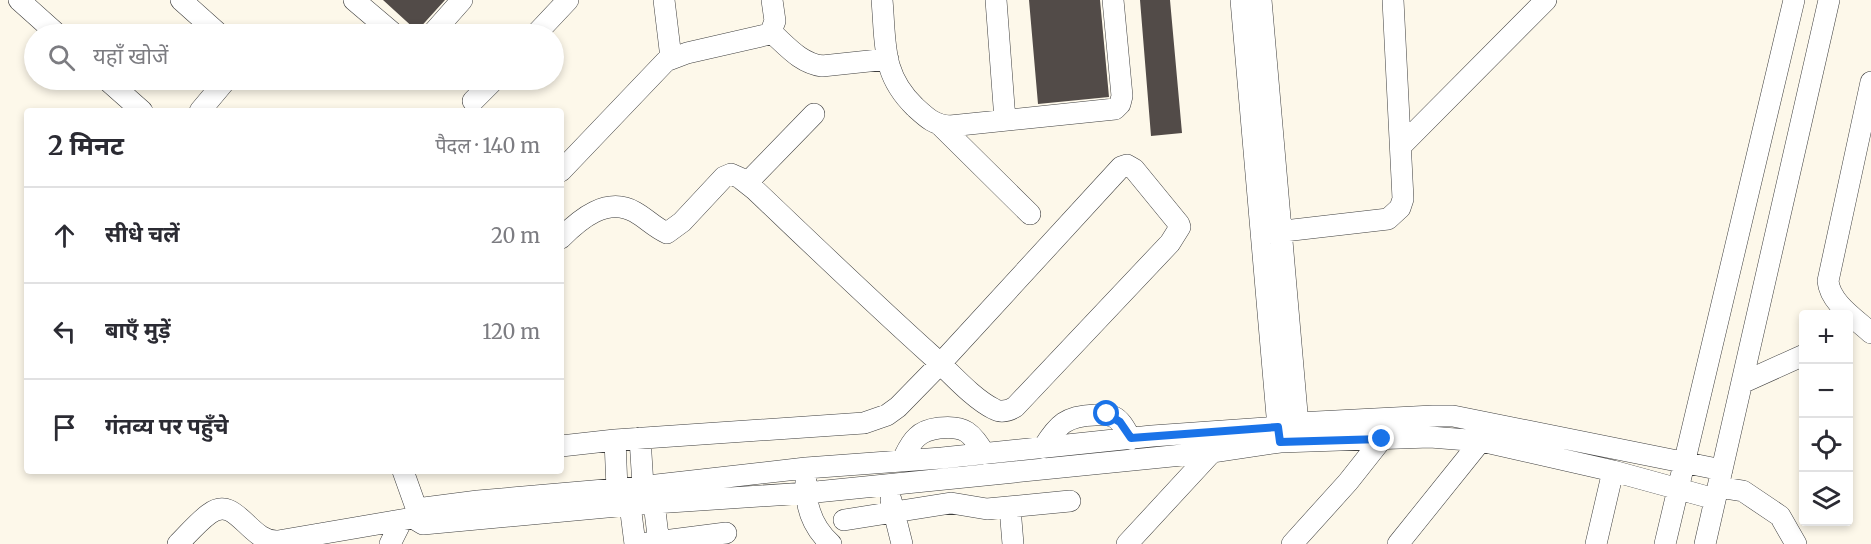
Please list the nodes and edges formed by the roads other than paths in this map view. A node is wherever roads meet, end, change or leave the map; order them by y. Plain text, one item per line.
1 (19, 0) edge
2 (181, 0) edge
3 (354, 0) edge
4 (462, 0) edge
5 (568, 0) edge
6 (664, 0) edge
7 (772, 0) edge
8 (882, 0) edge
9 (996, 0) edge
10 (1113, 0) edge
11 (1241, 0) edge
12 (1261, 0) edge
13 (1393, 0) edge
14 (1546, 0) edge
15 (1794, 0) edge
16 (1829, 0) edge
17 (46, 24) edge
18 (208, 24) edge
19 (382, 24) edge
20 (441, 24) edge
21 (545, 24) edge
22 (771, 32) junction
23 (671, 58) junction
24 (888, 59) junction
25 (1871, 82) edge
26 (118, 90) edge
27 (218, 90) edge
28 (484, 90) edge
29 (473, 101) dead end
30 (139, 108) edge
31 (203, 108) edge
32 (814, 114) dead end
33 (1005, 120) junction
34 (940, 125) junction
35 (1402, 145) junction
36 (564, 168) edge
37 (747, 183) junction
38 (1030, 214) dead end
39 (1271, 232) junction
40 (564, 235) edge
41 (1861, 332) edge
42 (1799, 357) edge
43 (940, 363) junction
44 (1742, 383) junction
45 (1495, 425) junction
46 (1288, 433) junction
47 (640, 438) junction
48 (1382, 439) junction
49 (615, 440) junction
50 (1481, 441) junction
51 (564, 446) edge
52 (1212, 453) junction
53 (986, 454) junction
54 (902, 461) junction
55 (1684, 461) junction
56 (806, 468) junction
57 (1613, 471) junction
58 (404, 474) edge
59 (887, 485) junction
60 (1719, 486) junction
61 (1678, 488) junction
62 (617, 489) junction
63 (806, 493) junction
64 (648, 495) junction
65 (1070, 501) dead end
66 (630, 505) junction
67 (1010, 507) junction
68 (894, 513) junction
69 (411, 517) junction
70 (844, 520) dead end
71 (726, 533) dead end
72 (653, 543) edge
73 (178, 544) edge
74 (390, 544) edge
75 (635, 544) edge
76 (831, 544) edge
77 (902, 544) edge
78 (1013, 544) edge
79 (1126, 544) edge
80 (1292, 544) edge
81 (1398, 544) edge
82 (1596, 544) edge
83 (1665, 544) edge
84 (1705, 544) edge
85 (1796, 544) edge

1 - 17 street
2 - 18 street
3 - 19 street
4 - 20 street
5 - 21 street
6 - 23 street
7 - 22 street
8 - 24 street
9 - 33 street
10 - 33 street
11 - 39 street
12 - 39 street
13 - 35 street
14 - 35 street
15 - 55 street
16 - 44 street
22 - 23 street
22 - 24 street
23 - 36 street
24 - 34 street
25 - 41 street
26 - 30 street
27 - 31 street
28 - 29 street
32 - 37 street
33 - 34 street
34 - 38 street
35 - 39 street
37 - 40 street
37 - 43 street
39 - 46 street
42 - 44 street
43 - 43 street
43 - 47 street
44 - 60 street
45 - 46 street
45 - 50 street
45 - 55 street
46 - 48 street
46 - 52 street
46 - 53 street
47 - 49 street
47 - 64 street
48 - 50 street
48 - 80 street
49 - 51 street
49 - 62 street
50 - 57 street
50 - 81 street
52 - 59 street
52 - 79 street
53 - 54 street
53 - 54 street
54 - 56 street
55 - 60 street
55 - 61 street
56 - 63 street
56 - 64 street
57 - 61 street
57 - 82 street
58 - 69 street
59 - 63 street
59 - 68 street
60 - 61 street
60 - 84 street
60 - 85 street
61 - 83 street
62 - 64 street
62 - 69 street
63 - 64 street
63 - 76 street
64 - 66 street
64 - 72 street
65 - 67 street
66 - 69 street
66 - 75 street
67 - 68 street
67 - 78 street
68 - 70 street
68 - 77 street
69 - 73 street
69 - 74 street
71 - 72 street

